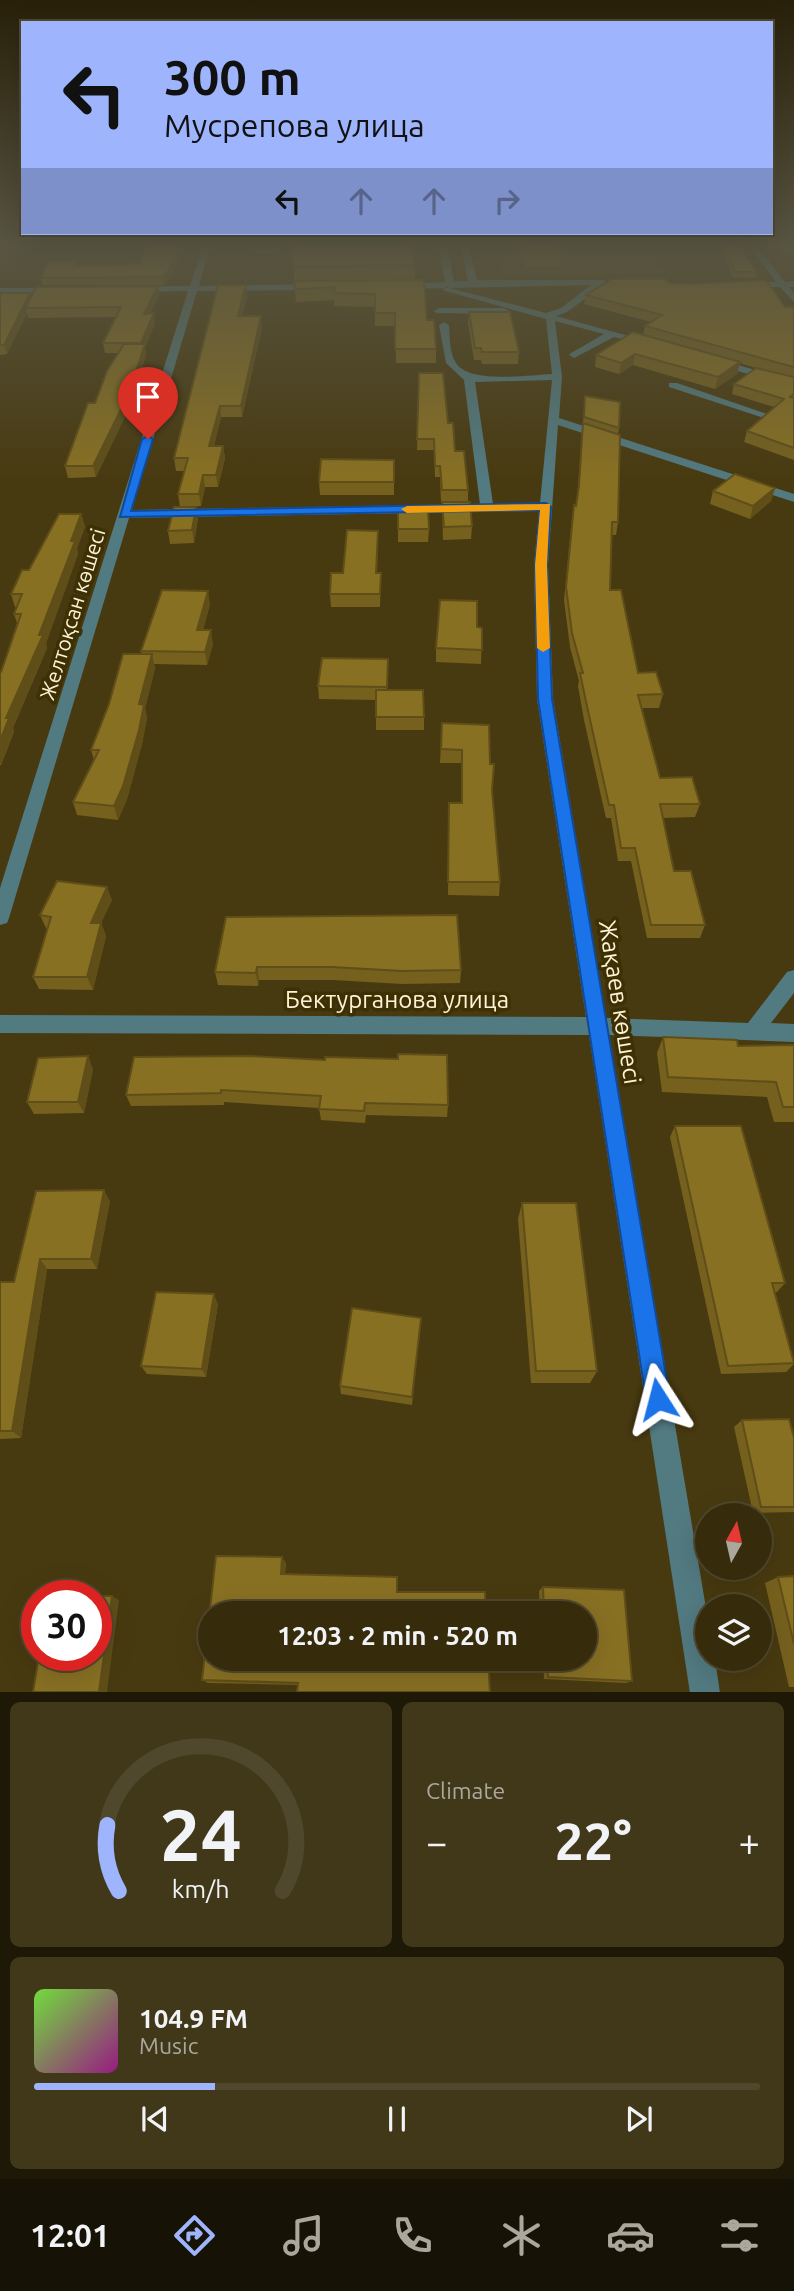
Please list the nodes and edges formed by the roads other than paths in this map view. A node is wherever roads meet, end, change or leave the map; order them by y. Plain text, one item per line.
1 (184, 321) edge
2 (549, 321) edge
3 (576, 321) edge
4 (589, 321) edge
5 (444, 325) dead end
6 (613, 333) junction
7 (653, 335) edge
8 (663, 347) edge
9 (717, 354) edge
10 (574, 355) dead end
11 (701, 358) edge
12 (794, 375) edge
13 (557, 377) junction
14 (469, 379) junction
15 (794, 384) edge
16 (673, 386) dead end
17 (765, 415) edge
18 (553, 420) junction
19 (794, 498) edge
20 (546, 507) junction
21 (487, 508) junction
22 (124, 514) junction
23 (0, 918) edge
24 (794, 978) edge
25 (0, 1024) edge
26 (597, 1026) junction
27 (753, 1031) junction
28 (794, 1033) edge
29 (705, 1692) edge

1 - 22 street, Желтоқсан көшесі
2 - 13 street, Жақаев көшесі
3 - 6 street
4 - 7 street
5 - 14 street
6 - 8 street
6 - 10 street
9 - 12 street
11 - 15 street
13 - 14 street
13 - 18 street, Жақаев көшесі
14 - 21 street
16 - 17 street
18 - 19 street
18 - 20 street, Жақаев көшесі
20 - 21 street
20 - 26 street, Жақаев көшесі
21 - 22 street
22 - 23 street, Желтоқсан көшесі
24 - 27 street
25 - 26 street, Бектурганова улица
26 - 27 street, Бектурганова улица
26 - 29 street, Жақаев көшесі
27 - 28 street, Бектурганова улица

